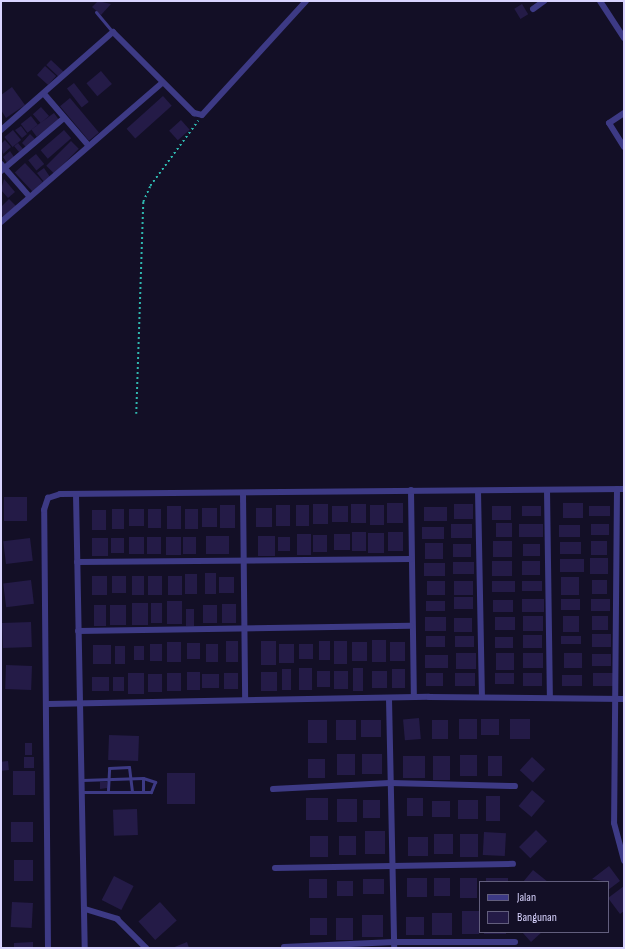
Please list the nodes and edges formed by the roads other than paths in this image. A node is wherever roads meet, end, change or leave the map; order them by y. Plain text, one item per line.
1 (306, 1) edge
2 (544, 1) edge
3 (600, 1) edge
4 (534, 9) dead end
5 (96, 12) dead end
6 (113, 32) junction
7 (624, 38) edge
8 (162, 83) junction
9 (45, 95) junction
10 (624, 113) edge
11 (64, 118) junction
12 (1, 130) edge
13 (88, 145) junction
14 (624, 146) edge
15 (2, 167) edge
16 (29, 196) junction
17 (1, 222) edge
18 (617, 489) junction
19 (624, 489) edge
20 (411, 490) junction
21 (478, 490) junction
22 (547, 490) junction
23 (243, 493) junction
24 (76, 494) junction
25 (244, 559) junction
26 (411, 559) junction
27 (77, 562) junction
28 (412, 626) junction
29 (245, 627) junction
30 (78, 631) junction
31 (414, 697) junction
32 (482, 697) junction
33 (550, 697) junction
34 (389, 699) junction
35 (615, 699) junction
36 (624, 699) edge
37 (245, 700) junction
38 (81, 702) junction
39 (48, 704) junction
40 (143, 778) junction
41 (107, 779) junction
42 (132, 779) junction
43 (82, 780) junction
44 (390, 783) junction
45 (515, 786) dead end
46 (273, 789) dead end
47 (108, 790) junction
48 (132, 791) junction
49 (143, 791) junction
50 (82, 792) junction
51 (624, 861) edge
52 (391, 864) junction
53 (513, 864) dead end
54 (275, 868) dead end
55 (85, 909) junction
56 (515, 942) dead end
57 (394, 945) edge
58 (284, 947) edge
59 (48, 948) edge
60 (85, 948) edge
61 (146, 948) edge

1 - 8 street
2 - 4 street
3 - 7 street
5 - 6 lane
6 - 8 street
6 - 9 street
8 - 13 street
9 - 11 street
9 - 12 street
10 - 14 street
11 - 13 street
11 - 15 street
13 - 16 street
15 - 16 street
16 - 17 street
18 - 19 street
18 - 22 street
18 - 35 street
20 - 21 street
20 - 23 street
20 - 26 street
21 - 22 street
21 - 32 street
22 - 33 street
23 - 24 street
23 - 25 street
24 - 27 street
24 - 39 street
25 - 26 street
25 - 27 street
25 - 29 street
26 - 28 street
27 - 30 street
28 - 29 street
28 - 31 street
29 - 30 street
29 - 37 street
30 - 38 street
31 - 32 street
31 - 34 street
32 - 33 street
33 - 35 street
34 - 37 street
34 - 44 street
35 - 36 street
35 - 51 street
37 - 38 street
38 - 39 street
38 - 43 street
39 - 59 street
40 - 42 lane
40 - 49 lane
40 - 49 lane
41 - 42 lane
41 - 42 lane
41 - 43 lane
41 - 47 lane
42 - 48 lane
43 - 50 street
44 - 45 street
44 - 46 street
44 - 52 street
47 - 48 lane
47 - 50 lane
48 - 49 lane
50 - 55 street
52 - 53 street
52 - 54 street
52 - 57 street
55 - 60 street
55 - 61 street
56 - 57 street
57 - 58 street

